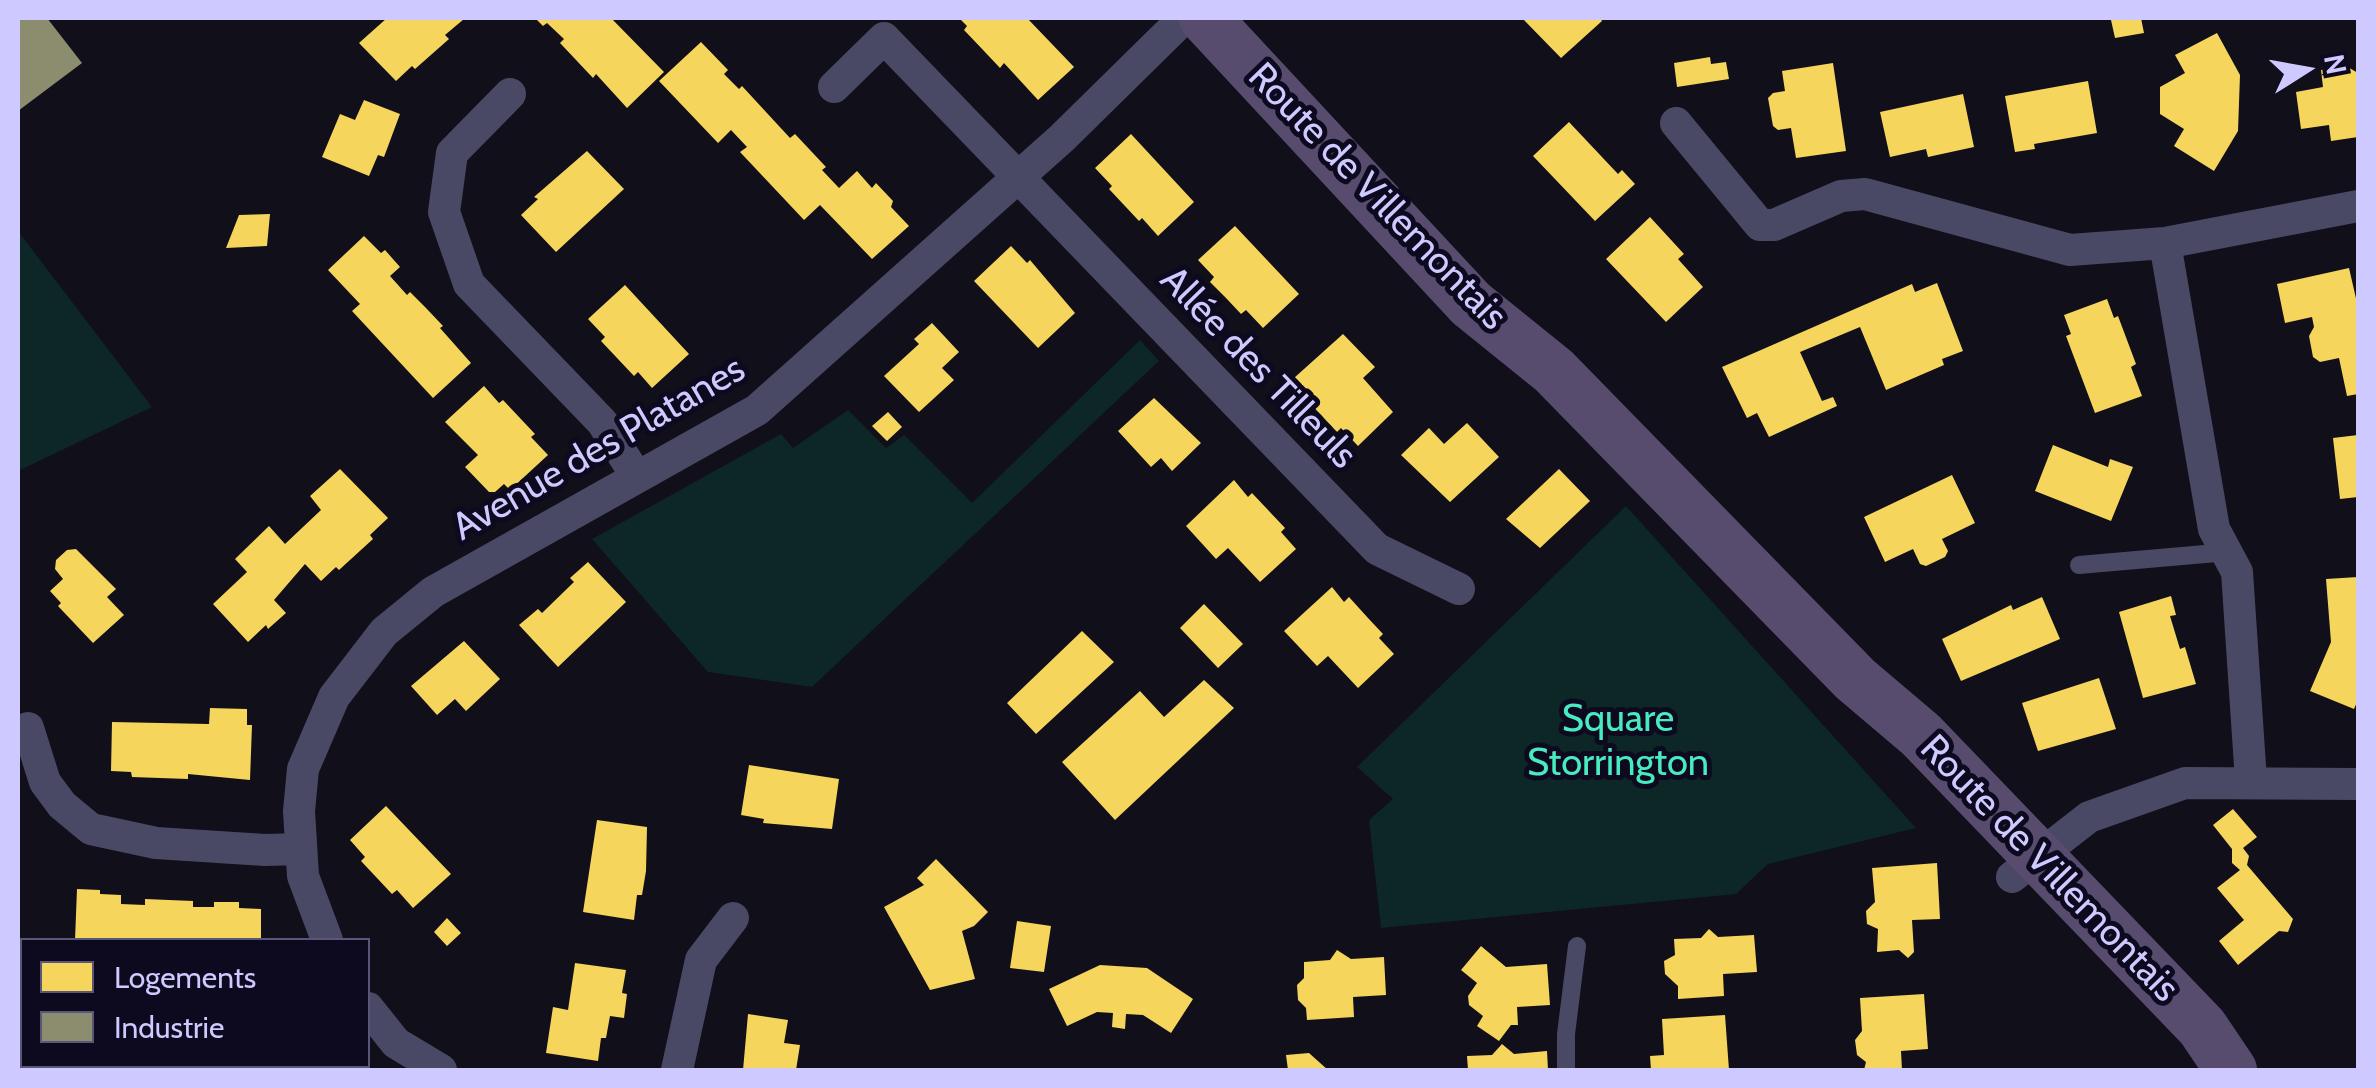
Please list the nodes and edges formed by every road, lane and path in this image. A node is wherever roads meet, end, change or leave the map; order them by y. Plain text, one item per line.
1 (1184, 18) edge
2 (1205, 18) edge
3 (1251, 18) edge
4 (834, 87) dead end
5 (510, 94) dead end
6 (1676, 124) dead end
7 (1019, 176) junction
8 (2358, 206) edge
9 (2165, 243) junction
10 (1554, 371) junction
11 (637, 477) junction
12 (2228, 552) junction
13 (2079, 565) dead end
14 (1459, 589) dead end
15 (28, 728) dead end
16 (2251, 781) junction
17 (2358, 784) edge
18 (301, 849) junction
19 (2024, 866) junction
20 (733, 918) dead end
21 (326, 938) edge
22 (1577, 946) dead end
23 (370, 1010) edge
24 (440, 1070) edge
25 (677, 1070) edge
26 (1566, 1070) edge
27 (2198, 1070) edge
28 (2231, 1070) edge

1 - 7 street, Avenue des Platanes
2 - 10 main road, Route de Villemontais
3 - 10 main road, Route de Villemontais
4 - 7 street, Allée des Tilleuls
5 - 11 street
6 - 9 street
7 - 11 street, Avenue des Platanes
7 - 14 street, Allée des Tilleuls
8 - 9 street
9 - 12 street
10 - 19 main road, Route de Villemontais
11 - 18 street, Avenue des Platanes
12 - 13 lane
12 - 16 street
15 - 18 street
16 - 17 street
16 - 19 street
18 - 21 street, Avenue des Platanes
19 - 27 main road, Route de Villemontais
19 - 28 main road, Route de Villemontais
20 - 25 street
22 - 26 lane
23 - 24 street

